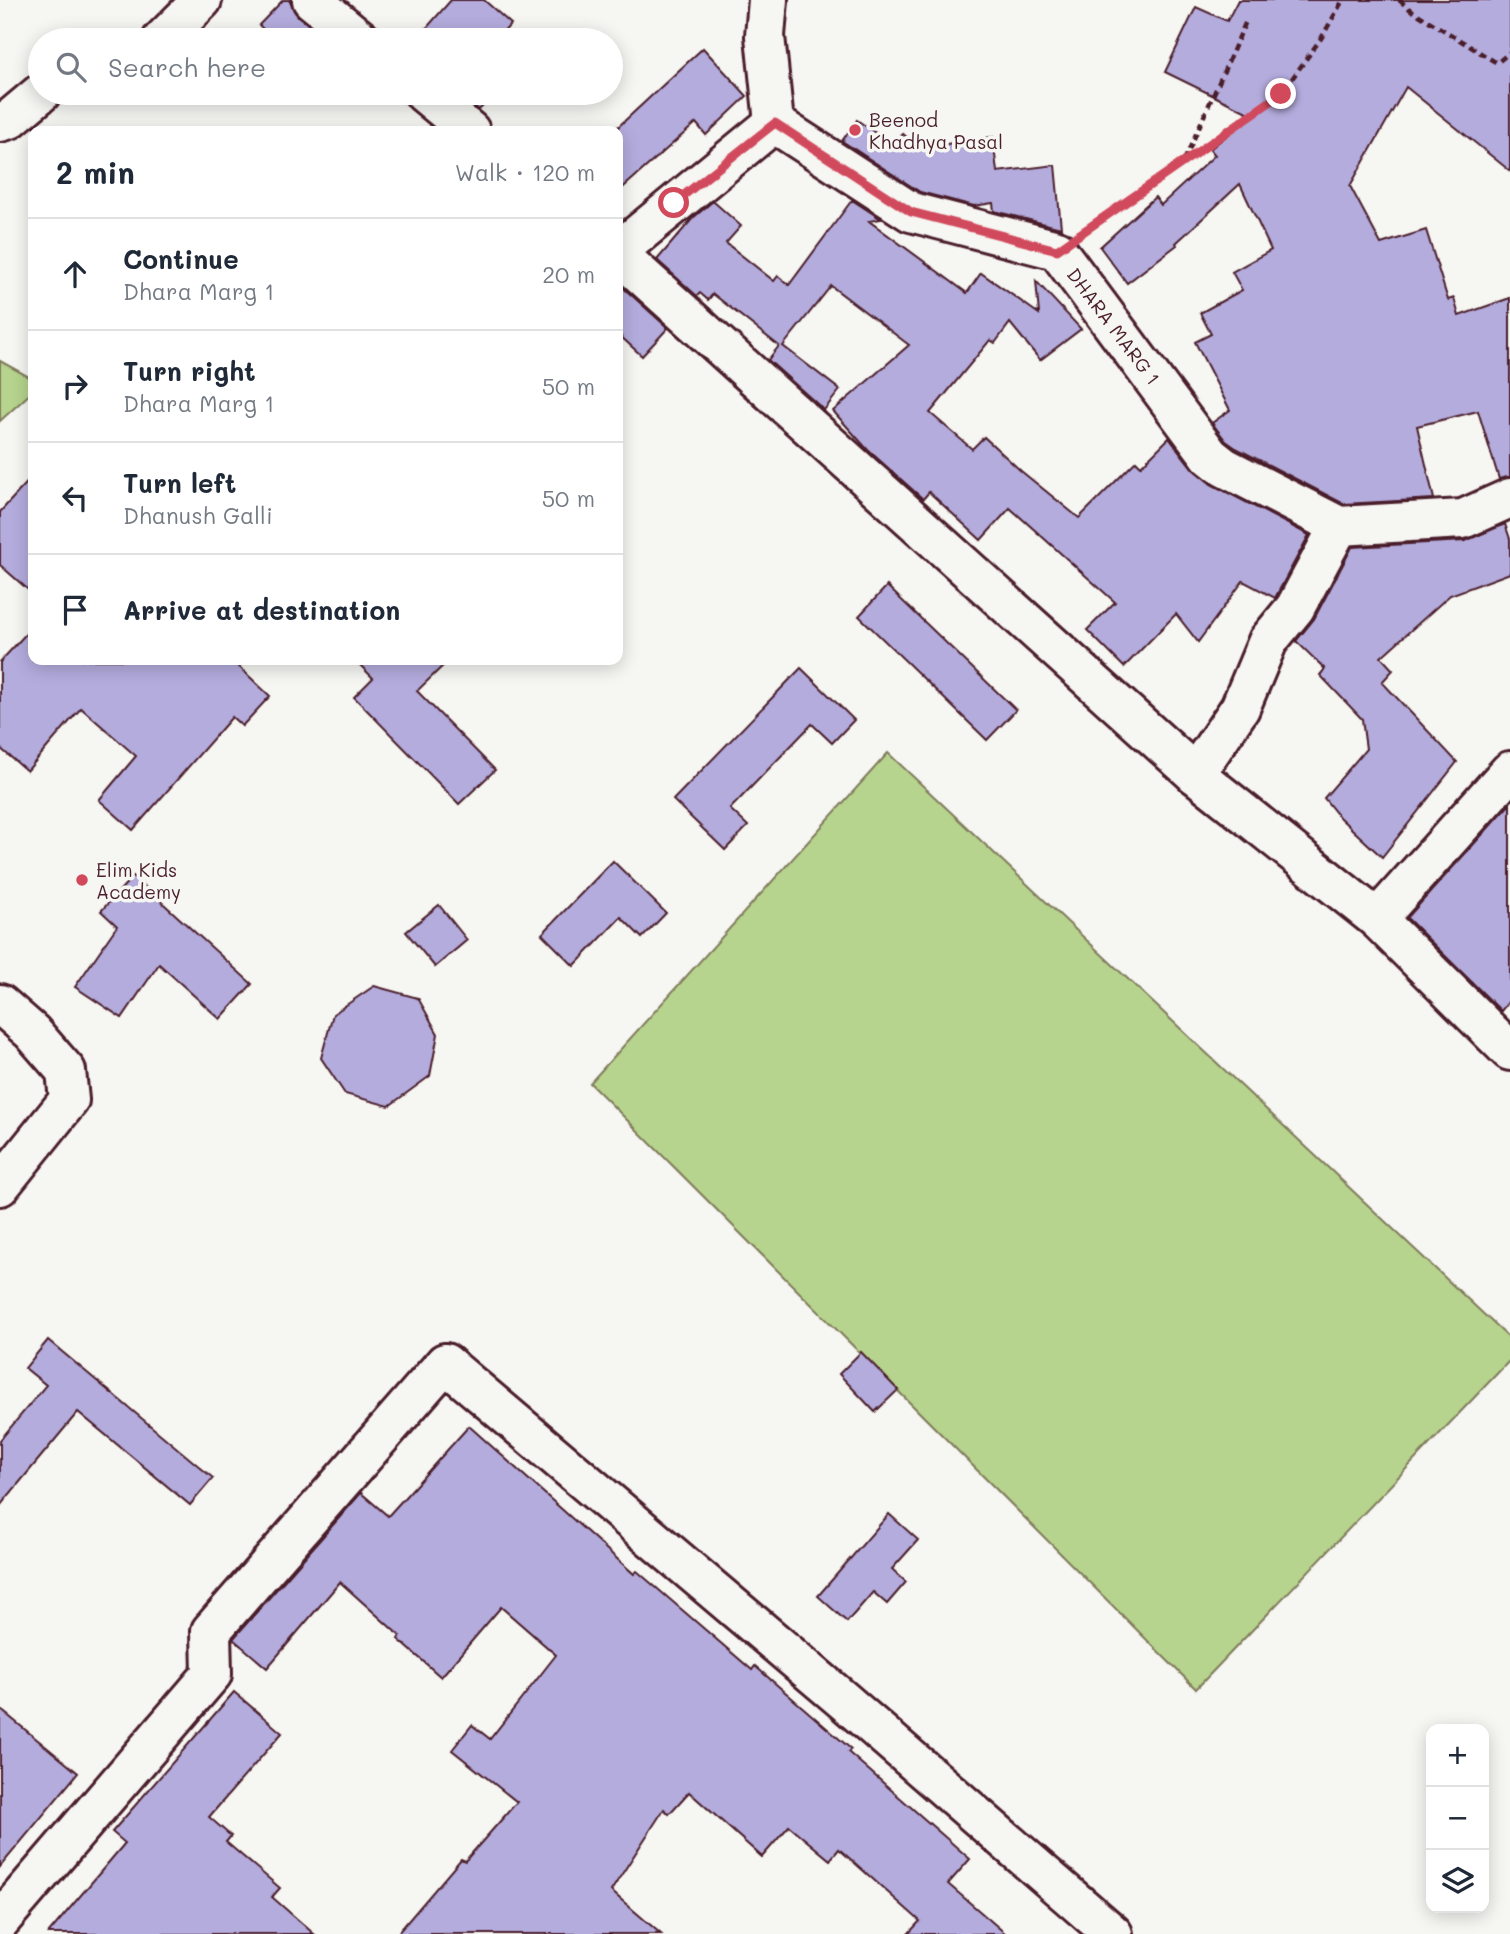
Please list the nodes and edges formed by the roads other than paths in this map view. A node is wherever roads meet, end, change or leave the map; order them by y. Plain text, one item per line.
1 (202, 0) edge
2 (312, 0) edge
3 (768, 0) edge
4 (174, 28) edge
5 (346, 28) edge
6 (28, 104) edge
7 (439, 105) edge
8 (0, 122) edge
9 (775, 123) junction
10 (464, 126) edge
11 (623, 249) edge
12 (623, 258) edge
13 (1510, 498) edge
14 (1339, 526) junction
15 (1510, 771) edge
16 (1195, 774) junction
17 (1377, 919) junction
18 (0, 1004) edge
19 (1504, 1034) edge
20 (0, 1186) edge
21 (0, 1921) edge
22 (1113, 1934) edge

1 - 4 street
2 - 5 street
3 - 9 street
6 - 8 street
7 - 10 street
9 - 11 street
9 - 14 street, DHARA MARG 1
12 - 16 street
13 - 14 street
14 - 16 street
15 - 17 street
16 - 17 street
17 - 19 street
18 - 20 street
21 - 22 street

